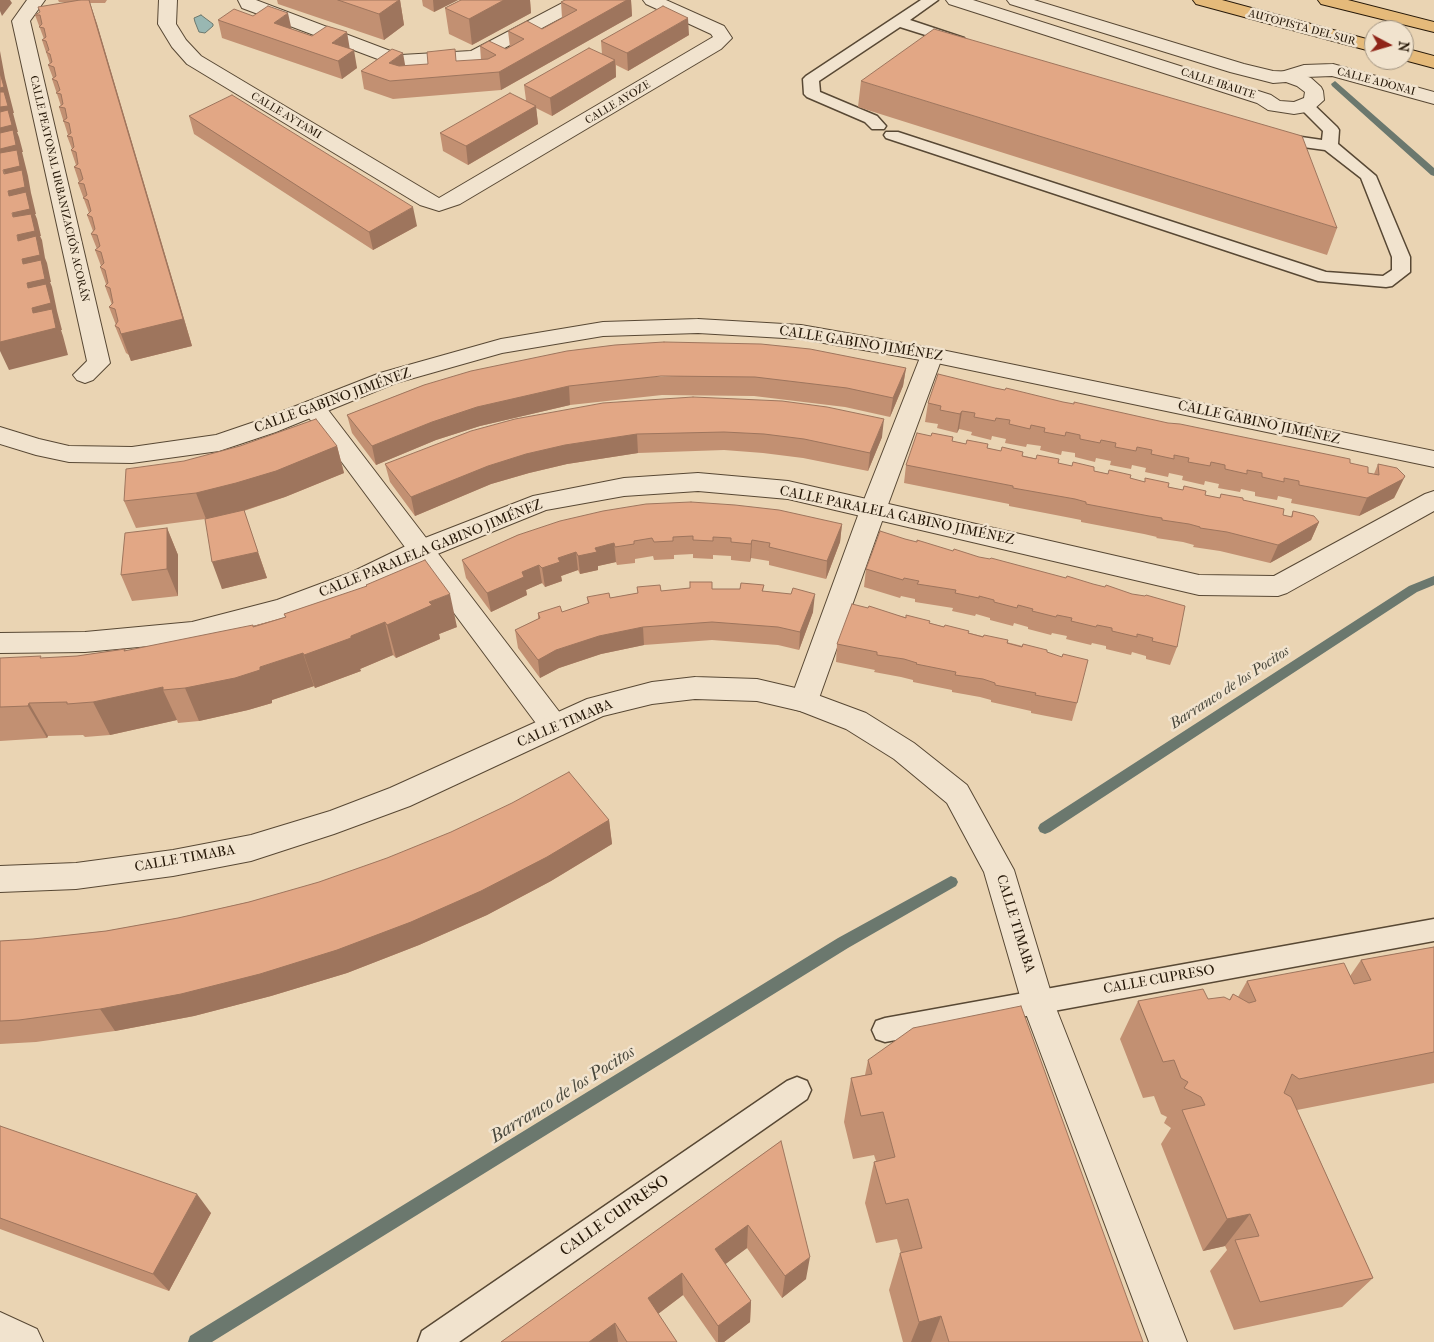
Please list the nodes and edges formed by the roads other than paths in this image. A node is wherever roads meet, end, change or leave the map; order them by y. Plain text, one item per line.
1 (36, 0) edge
2 (168, 0) edge
3 (247, 0) edge
4 (581, 0) edge
5 (652, 0) edge
6 (931, 0) edge
7 (955, 0) edge
8 (1016, 0) edge
9 (1202, 0) edge
10 (1327, 0) edge
11 (900, 22) junction
12 (1434, 27) edge
13 (1364, 44) edge
14 (977, 46) edge
15 (1414, 57) edge
16 (1434, 62) edge
17 (1288, 76) junction
18 (1434, 98) edge
19 (1306, 106) junction
20 (1259, 133) edge
21 (1330, 146) junction
22 (439, 205) joint
23 (932, 355) junction
24 (85, 376) dead end
25 (314, 408) junction
26 (0, 435) edge
27 (1434, 460) edge
28 (1434, 500) edge
29 (873, 510) junction
30 (421, 550) junction
31 (0, 643) edge
32 (804, 701) junction
33 (554, 726) junction
34 (0, 879) edge
35 (1434, 930) edge
36 (1038, 1003) junction
37 (885, 1030) dead end
38 (797, 1090) dead end
39 (0, 1331) edge
40 (24, 1342) edge
41 (433, 1342) edge
42 (1168, 1342) edge

1 - 24 street, CALLE PEATONAL URBANIZACIÓN ACORÁN
2 - 22 street, CALLE AYTAMI
3 - 4 street
5 - 22 street, CALLE AYOZE
6 - 11 lane
7 - 19 street, CALLE IBAUTE
8 - 17 street, CALLE IBAUTE
9 - 13 highway, AUTOPISTA DEL SUR
10 - 12 highway
11 - 14 lane
11 - 21 lane
15 - 16 highway
17 - 18 street, CALLE ADONAI
17 - 19 street, CALLE IBAUTE
19 - 21 lane
20 - 21 lane
23 - 25 street, CALLE GABINO JIMÉNEZ
23 - 27 street, CALLE GABINO JIMÉNEZ
23 - 29 street
25 - 26 street, CALLE GABINO JIMÉNEZ
25 - 30 street
28 - 29 street, CALLE PARALELA GABINO JIMÉNEZ
29 - 30 street, CALLE PARALELA GABINO JIMÉNEZ
29 - 32 street
30 - 31 street, CALLE PARALELA GABINO JIMÉNEZ
30 - 33 street
32 - 33 street, CALLE TIMABA
32 - 36 street, CALLE TIMABA
33 - 34 street, CALLE TIMABA
35 - 36 lane, CALLE CUPRESO
36 - 37 lane, CALLE CUPRESO
36 - 42 street, CALLE TIMABA
38 - 41 lane, CALLE CUPRESO
39 - 40 street

